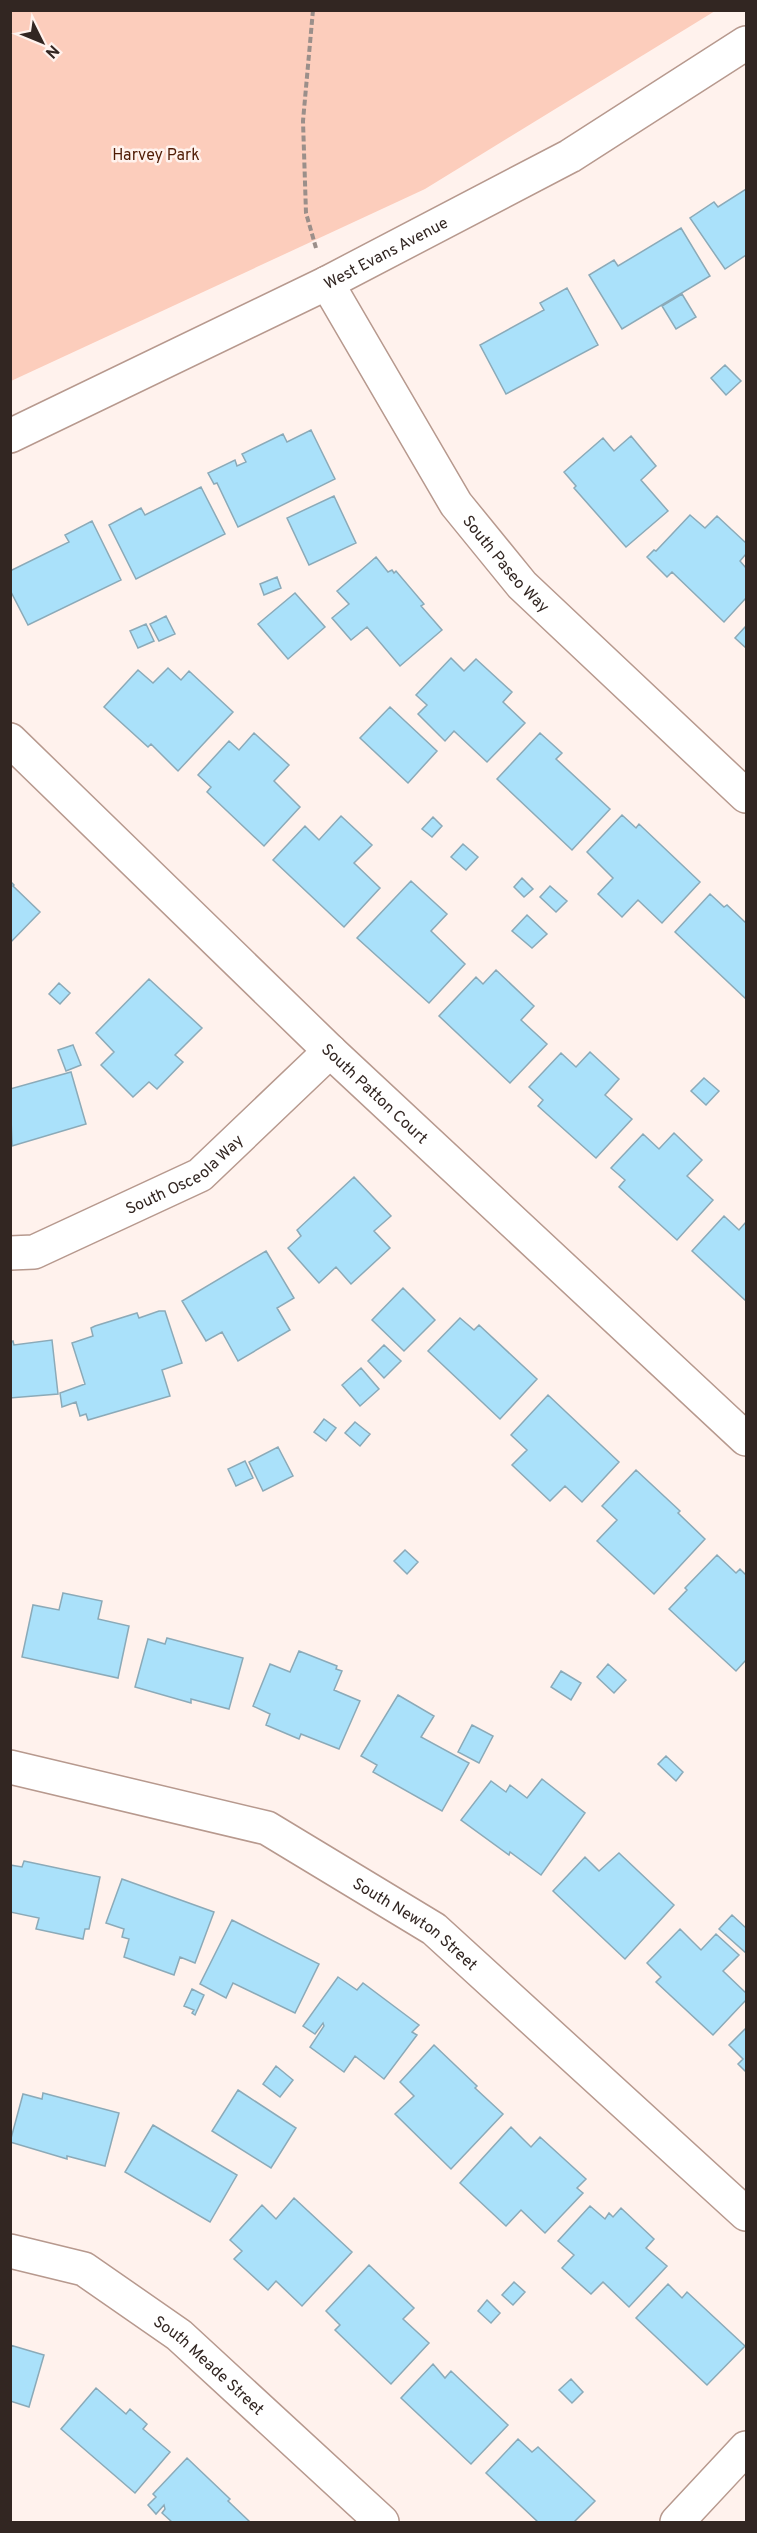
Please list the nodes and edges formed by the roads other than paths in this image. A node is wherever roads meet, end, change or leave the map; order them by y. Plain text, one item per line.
1 (747, 43) edge
2 (327, 284) junction
3 (10, 436) edge
4 (10, 740) edge
5 (747, 796) edge
6 (330, 1051) junction
7 (10, 1253) edge
8 (747, 1439) edge
9 (10, 1767) edge
10 (747, 2214) edge
11 (10, 2251) edge
12 (747, 2448) edge
13 (382, 2523) edge
14 (677, 2523) edge

1 - 2 street, West Evans Avenue
2 - 3 street, West Evans Avenue
2 - 5 street, South Paseo Way
4 - 6 street, South Patton Court
6 - 7 street, South Osceola Way
6 - 8 street, South Patton Court
9 - 10 street, South Newton Street
11 - 13 street, South Meade Street
12 - 14 street

